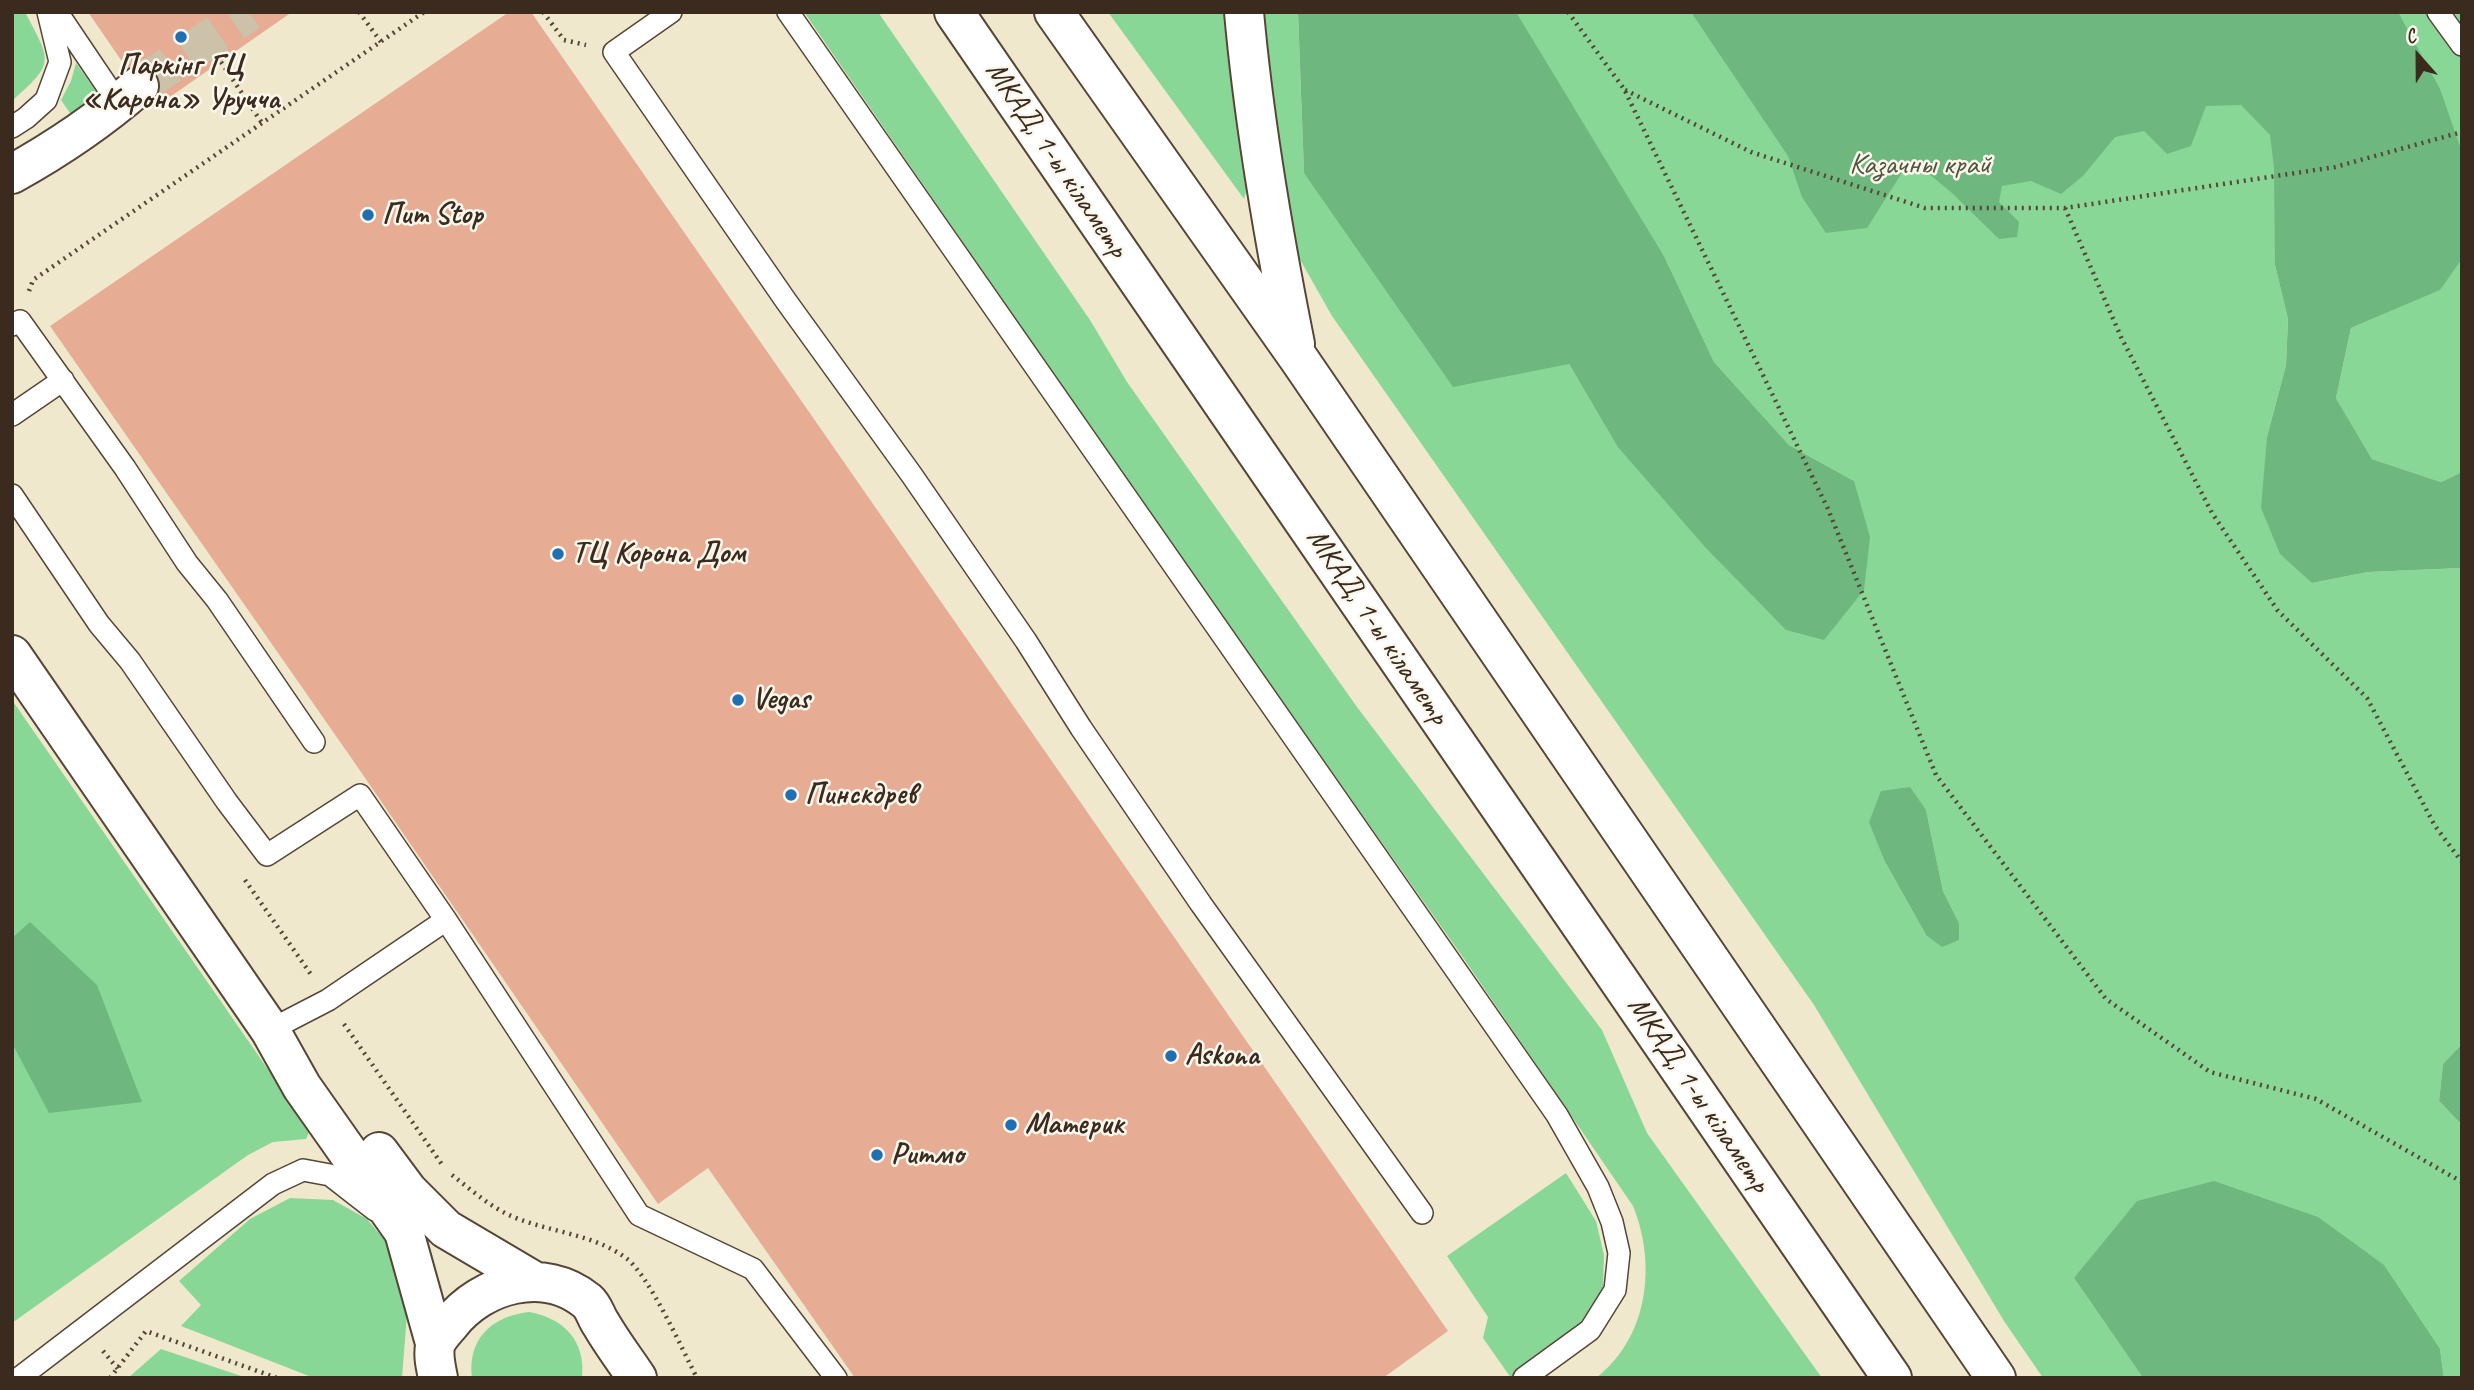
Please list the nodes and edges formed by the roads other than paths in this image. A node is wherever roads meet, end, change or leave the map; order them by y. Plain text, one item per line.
1 (48, 12) edge
2 (57, 12) edge
3 (671, 12) edge
4 (788, 12) edge
5 (954, 12) edge
6 (1054, 12) edge
7 (1244, 12) edge
8 (2438, 12) edge
9 (2462, 45) edge
10 (129, 95) joint
11 (12, 127) edge
12 (12, 174) edge
13 (16, 323) edge
14 (1299, 359) junction
15 (63, 380) junction
16 (12, 415) edge
17 (12, 495) edge
18 (12, 655) edge
19 (314, 742) dead end
20 (446, 920) junction
21 (270, 1030) junction
22 (1422, 1213) dead end
23 (404, 1232) junction
24 (534, 1281) junction
25 (600, 1324) junction
26 (434, 1364) edge
27 (19, 1378) edge
28 (608, 1378) edge
29 (637, 1378) edge
30 (836, 1378) edge
31 (1524, 1378) edge
32 (1892, 1378) edge
33 (1996, 1378) edge

1 - 11 lane
2 - 10 lane
3 - 22 lane
4 - 31 lane
5 - 32 main road, МКАД, 1-ы кіламетр
6 - 14 main road
7 - 14 main road
8 - 9 lane
10 - 12 main road
13 - 15 lane
14 - 33 main road
15 - 16 lane
15 - 19 lane
17 - 20 lane
18 - 21 main road
20 - 21 lane
20 - 30 lane
21 - 23 main road
21 - 24 main road
23 - 26 main road
23 - 27 lane
24 - 25 main road
24 - 26 main road
25 - 28 main road
25 - 29 main road

